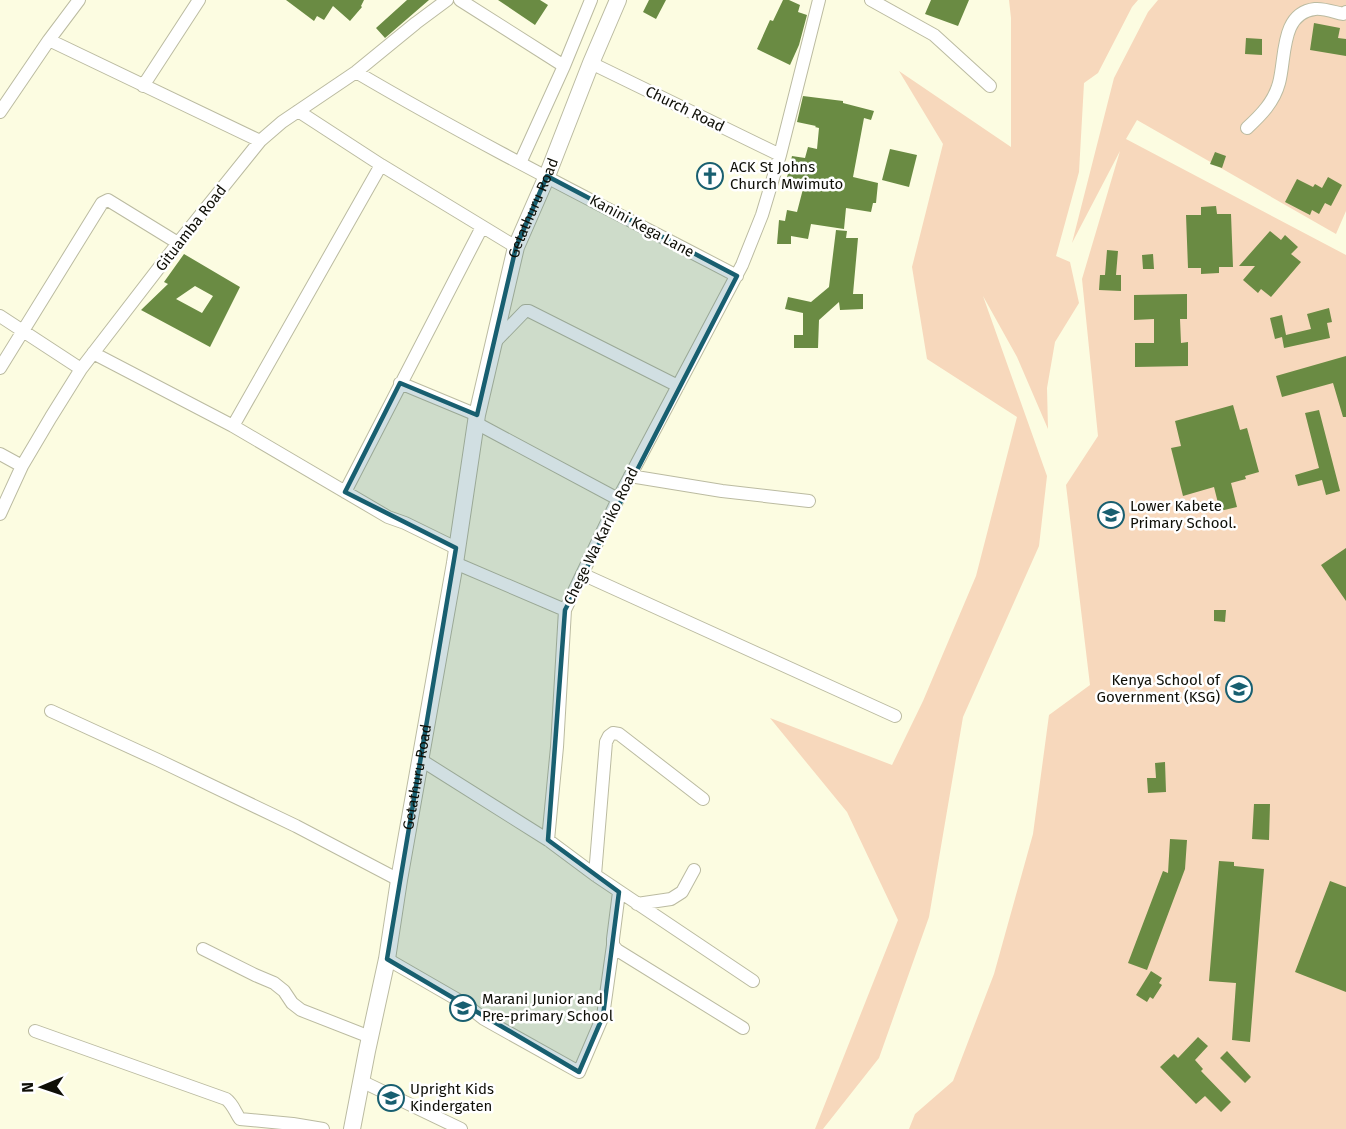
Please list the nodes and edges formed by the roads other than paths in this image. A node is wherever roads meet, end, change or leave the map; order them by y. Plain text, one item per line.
1 (79, 0) edge
2 (199, 0) edge
3 (447, 0) edge
4 (460, 0) edge
5 (591, 0) edge
6 (618, 0) edge
7 (819, 0) edge
8 (871, 0) edge
9 (1346, 12) edge
10 (49, 40) junction
11 (591, 63) junction
12 (564, 66) junction
13 (356, 72) junction
14 (143, 86) junction
15 (990, 86) dead end
16 (298, 111) junction
17 (0, 112) edge
18 (1247, 128) dead end
19 (260, 141) junction
20 (780, 155) junction
21 (520, 163) junction
22 (381, 165) junction
23 (547, 176) junction
24 (482, 227) junction
25 (178, 243) junction
26 (516, 247) junction
27 (737, 276) junction
28 (0, 316) edge
29 (23, 331) junction
30 (494, 344) junction
31 (93, 353) junction
32 (0, 368) edge
33 (81, 369) junction
34 (400, 383) junction
35 (678, 386) junction
36 (476, 419) junction
37 (233, 426) junction
38 (0, 454) edge
39 (22, 466) junction
40 (630, 476) junction
41 (345, 492) junction
42 (618, 499) junction
43 (808, 501) dead end
44 (0, 514) edge
45 (456, 555) junction
46 (582, 574) junction
47 (565, 610) junction
48 (51, 711) dead end
49 (895, 716) dead end
50 (421, 760) junction
51 (703, 799) dead end
52 (548, 840) junction
53 (694, 870) dead end
54 (595, 875) junction
55 (399, 880) junction
56 (619, 891) junction
57 (637, 904) junction
58 (613, 945) junction
59 (203, 949) dead end
60 (387, 959) junction
61 (753, 981) dead end
62 (743, 1028) dead end
63 (35, 1031) dead end
64 (370, 1037) junction
65 (361, 1081) junction
66 (322, 1129) edge
67 (352, 1129) edge
68 (461, 1129) edge

1 - 10 street
2 - 14 street
3 - 13 street, Gituamba Road
4 - 12 street
5 - 12 street
6 - 11 main road, Getathuru Road
7 - 20 street, Chege Wa Kariko Road
8 - 15 street
9 - 18 street
10 - 14 street
10 - 17 street
11 - 20 street, Church Road
11 - 23 main road, Getathuru Road
12 - 21 street
13 - 16 street, Gituamba Road
13 - 21 street, Kanini Kega Lane
14 - 19 street
16 - 19 street, Gituamba Road
16 - 22 street
19 - 25 street, Gituamba Road
20 - 27 street, Chege Wa Kariko Road
21 - 23 street, Kanini Kega Lane
22 - 24 street
22 - 37 street
23 - 26 main road, Getathuru Road
23 - 27 street, Kanini Kega Lane
24 - 26 street
24 - 34 street
25 - 29 street
25 - 31 street, Gituamba Road
26 - 30 main road, Getathuru Road
27 - 35 street, Chege Wa Kariko Road
28 - 29 street
29 - 32 street
29 - 33 street
30 - 35 street
30 - 36 main road, Getathuru Road
31 - 33 street, Gituamba Road
31 - 37 street
33 - 39 street, Gituamba Road
34 - 36 street
34 - 41 street
35 - 40 street, Chege Wa Kariko Road
36 - 42 street
36 - 45 main road, Getathuru Road
37 - 41 street
38 - 39 street
39 - 44 street, Gituamba Road
40 - 42 street, Chege Wa Kariko Road
40 - 43 street
41 - 45 street
42 - 46 street, Chege Wa Kariko Road
45 - 47 street
45 - 50 main road, Getathuru Road
46 - 47 street, Chege Wa Kariko Road
46 - 49 street
47 - 52 street, Chege Wa Kariko Road
48 - 55 street
50 - 52 street
50 - 55 main road, Getathuru Road
51 - 54 street
52 - 54 street
53 - 57 street
54 - 56 street
55 - 60 main road, Getathuru Road
56 - 57 street
56 - 58 street
57 - 61 street
58 - 60 street
58 - 62 street
59 - 64 street
60 - 64 main road, Getathuru Road
63 - 66 street
64 - 65 main road, Getathuru Road
65 - 67 main road, Getathuru Road
65 - 68 street

